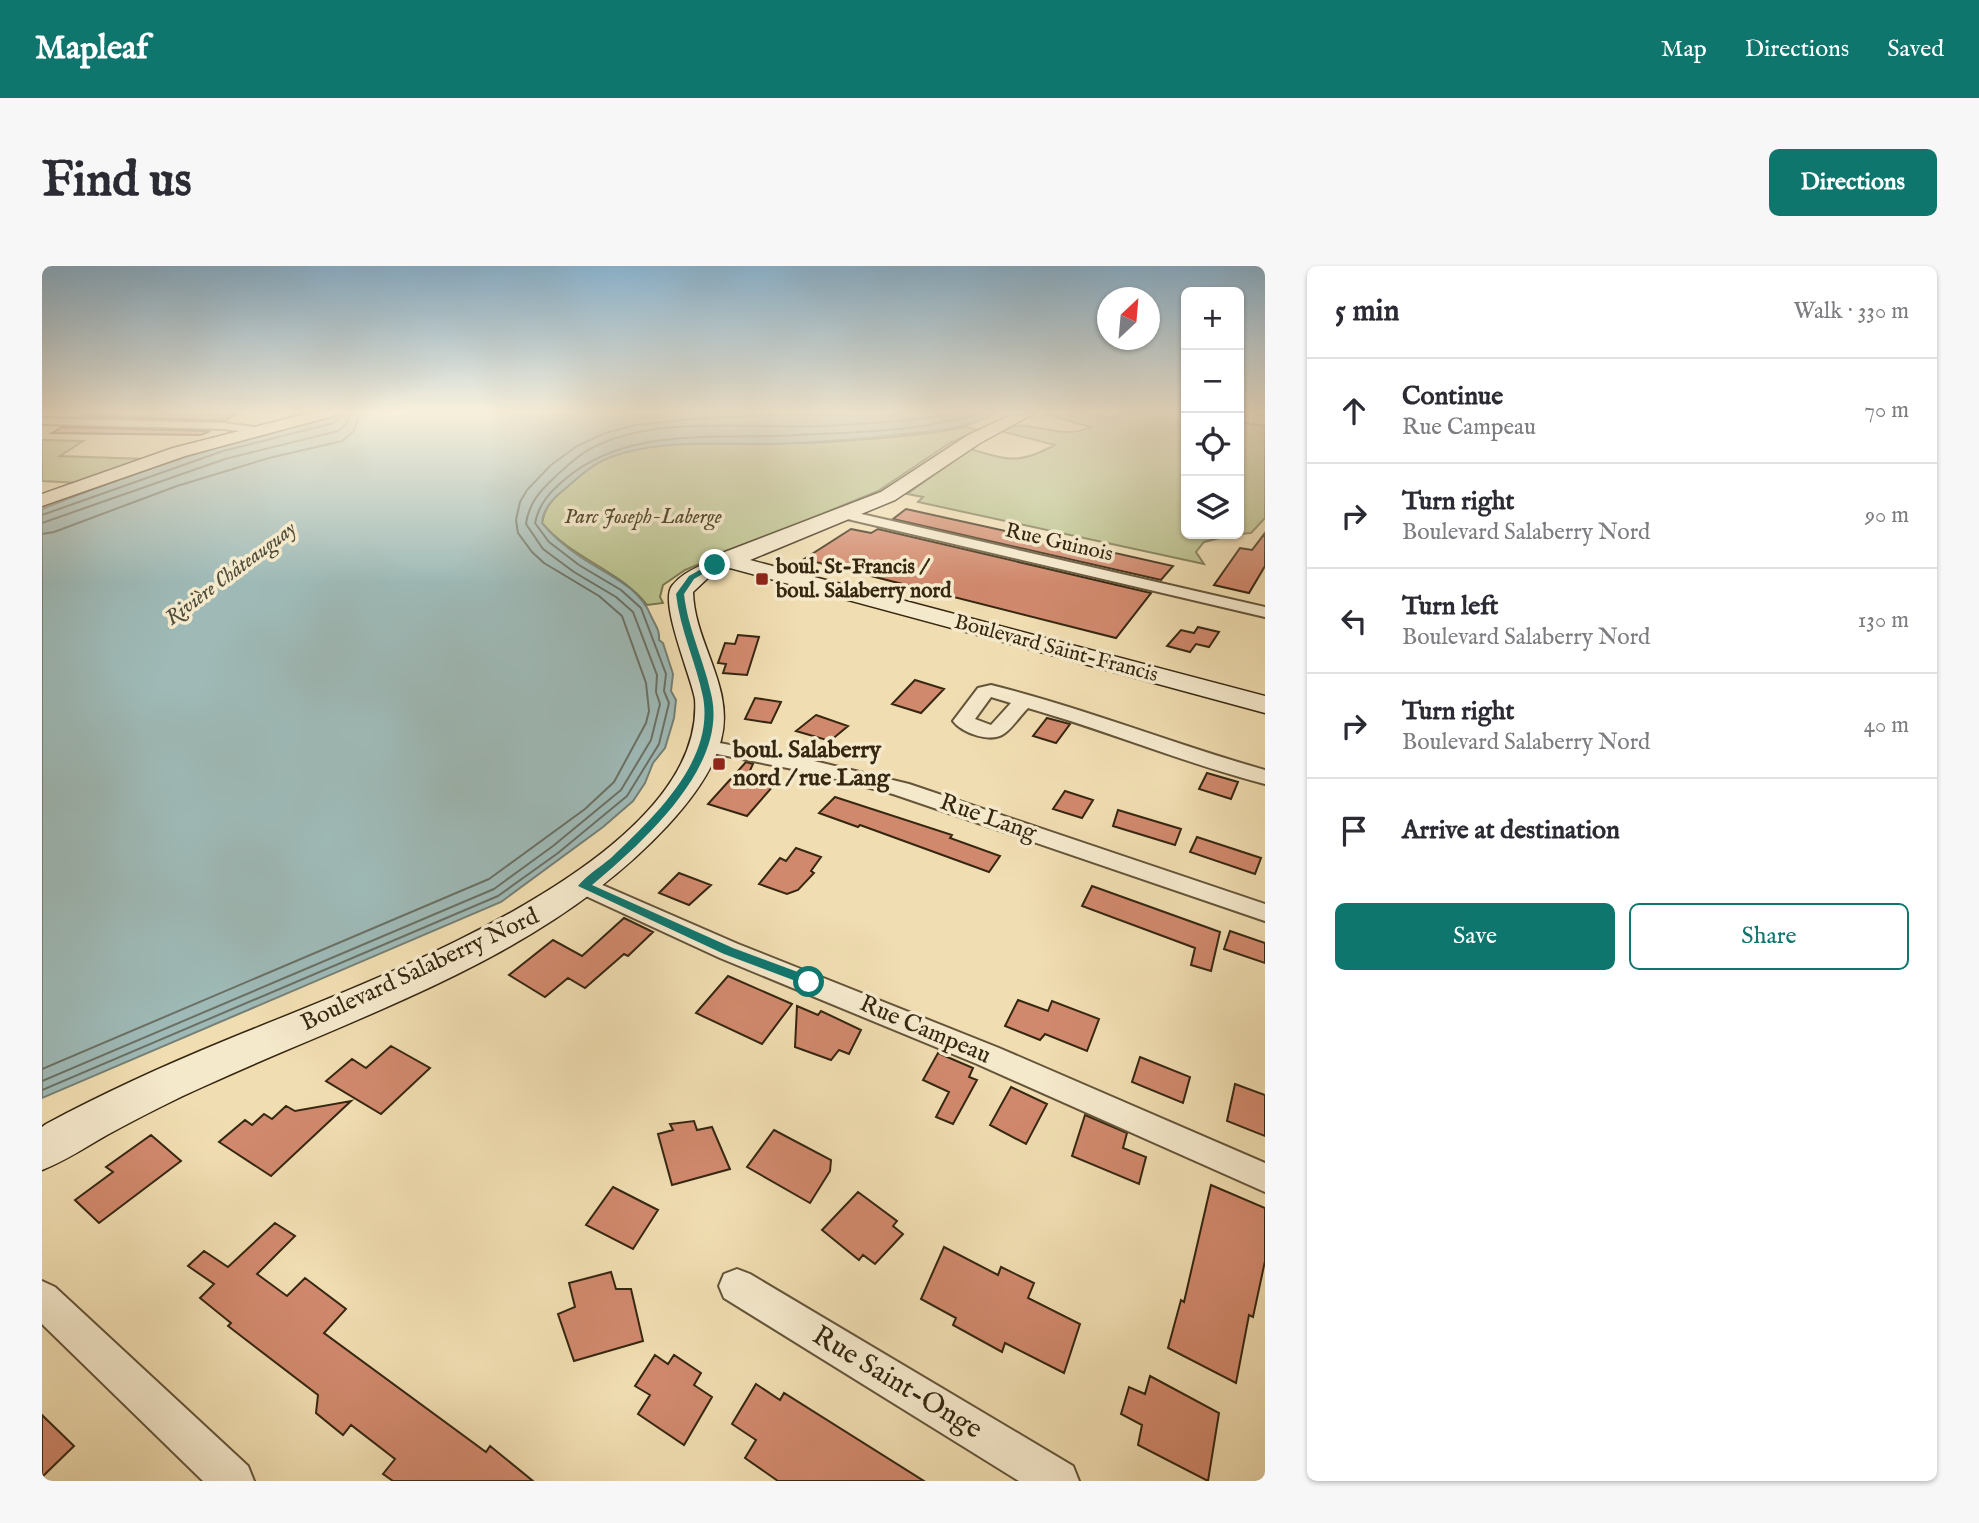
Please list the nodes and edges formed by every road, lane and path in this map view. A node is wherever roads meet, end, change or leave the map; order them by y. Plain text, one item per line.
1 (126, 470) edge
2 (928, 470) edge
3 (42, 500) edge
4 (844, 514) junction
5 (726, 560) junction
6 (1265, 612) edge
7 (1023, 701) dead end
8 (1265, 705) edge
9 (704, 746) junction
10 (1265, 777) edge
11 (584, 886) junction
12 (1265, 913) edge
13 (42, 1150) edge
14 (1265, 1178) edge
15 (737, 1286) dead end
16 (42, 1299) edge
17 (233, 1481) edge
18 (1058, 1481) edge

1 - 3 street
2 - 4 street, Boulevard Salaberry Nord
4 - 5 street, Boulevard Salaberry Nord
4 - 6 street, Rue Guinois
5 - 8 street, Boulevard Saint-Francis
5 - 9 street, Boulevard Salaberry Nord
7 - 10 street
9 - 11 street, Boulevard Salaberry Nord
9 - 12 street, Rue Lang
11 - 13 street, Boulevard Salaberry Nord
11 - 14 street, Rue Campeau
15 - 18 street, Rue Saint-Onge
16 - 17 street

